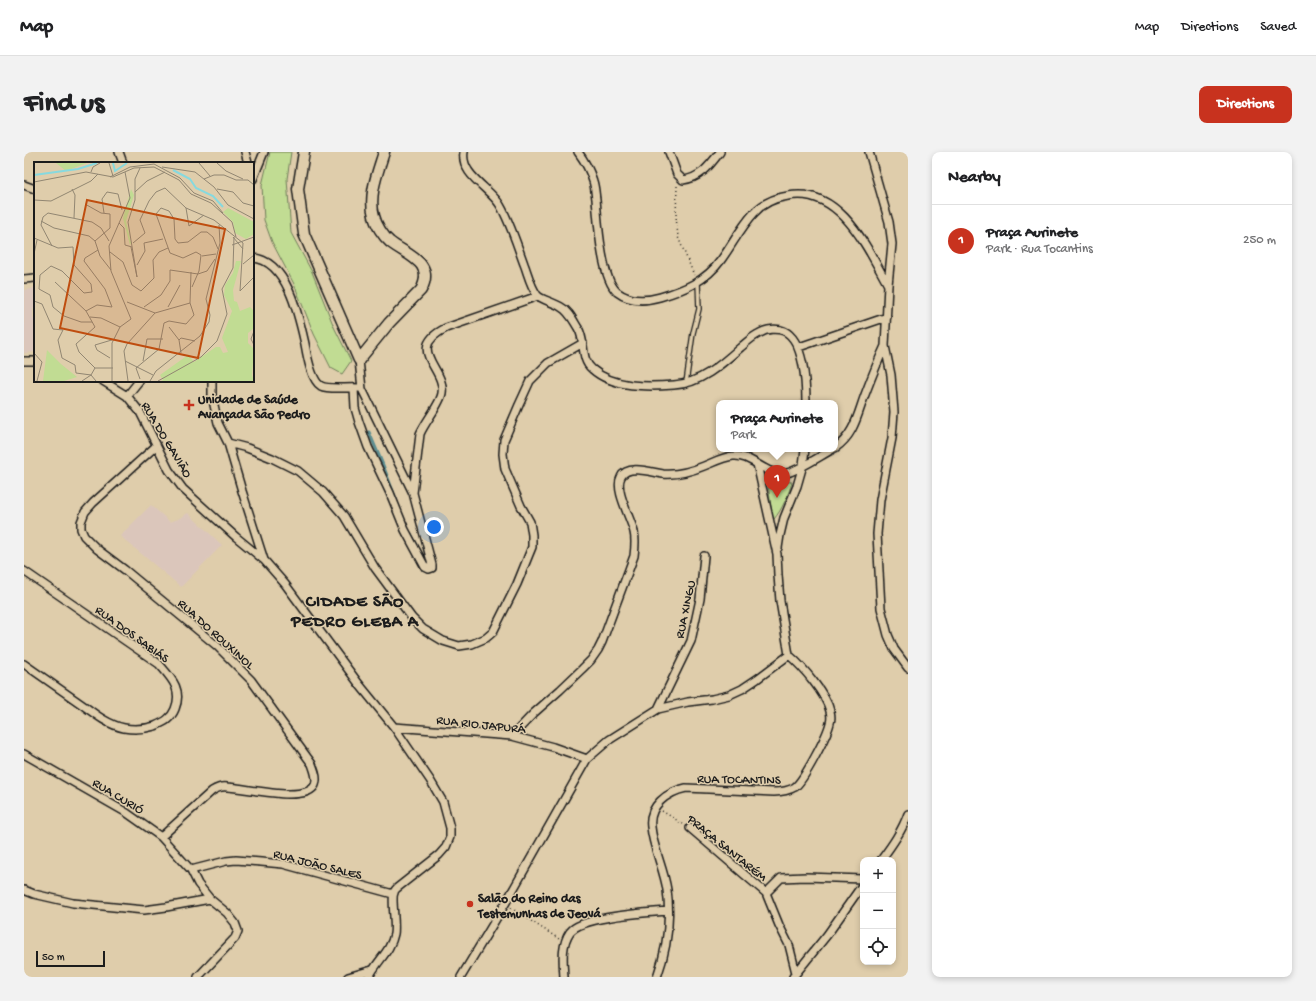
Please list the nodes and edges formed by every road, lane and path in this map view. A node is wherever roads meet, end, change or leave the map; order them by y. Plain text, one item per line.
1 (119, 152) edge
2 (245, 152) edge
3 (264, 152) edge
4 (304, 152) edge
5 (384, 152) edge
6 (464, 152) edge
7 (578, 152) edge
8 (669, 152) edge
9 (720, 152) edge
10 (869, 152) edge
11 (123, 162) edge
12 (248, 162) edge
13 (677, 174) junction
14 (254, 177) edge
15 (24, 185) edge
16 (34, 189) edge
17 (254, 258) edge
18 (34, 278) edge
19 (24, 279) edge
20 (698, 282) junction
21 (888, 286) junction
22 (538, 296) junction
23 (886, 317) junction
24 (583, 343) junction
25 (885, 346) junction
26 (799, 347) junction
27 (359, 360) junction
28 (105, 382) edge
29 (138, 382) edge
30 (212, 382) edge
31 (686, 384) junction
32 (354, 388) junction
33 (362, 389) junction
34 (127, 396) junction
35 (806, 400) edge
36 (228, 443) junction
37 (838, 445) edge
38 (156, 446) junction
39 (805, 452) edge
40 (827, 452) edge
41 (758, 464) junction
42 (803, 465) junction
43 (413, 494) junction
44 (777, 554) junction
45 (704, 556) dead end
46 (264, 560) junction
47 (24, 571) edge
48 (789, 655) junction
49 (24, 664) edge
50 (908, 668) edge
51 (658, 709) junction
52 (394, 727) junction
53 (512, 736) junction
54 (24, 754) edge
55 (587, 759) junction
56 (655, 807) junction
57 (908, 814) edge
58 (690, 828) joint
59 (161, 837) junction
60 (883, 857) edge
61 (190, 870) junction
62 (860, 879) edge
63 (860, 888) edge
64 (24, 890) edge
65 (766, 893) junction
66 (393, 894) junction
67 (210, 899) junction
68 (505, 904) junction
69 (668, 911) junction
70 (565, 943) junction
71 (372, 970) junction
72 (794, 975) edge
73 (198, 977) edge
74 (348, 977) edge
75 (369, 977) edge
76 (461, 977) edge
77 (564, 977) edge
78 (657, 977) edge

1 - 11 street
2 - 12 street
3 - 14 street
4 - 27 street
5 - 27 street
6 - 22 street
7 - 20 street
8 - 13 street
9 - 13 street
10 - 21 street
13 - 20 path
15 - 16 street
17 - 32 street
18 - 19 street
20 - 21 street
20 - 31 lane
21 - 23 street
22 - 24 street
22 - 43 street
23 - 25 street
23 - 26 street
24 - 31 street
24 - 36 street
25 - 37 street
25 - 50 street
26 - 31 street
26 - 35 street
27 - 33 street
28 - 34 street, RUA DO GAVIÃO
29 - 34 street
30 - 36 street
32 - 33 street
32 - 43 street
33 - 43 street
34 - 38 street, RUA DO GAVIÃO
36 - 46 street
38 - 46 street, RUA DO GAVIÃO
38 - 59 street, RUA DO ROUXINOL
39 - 42 street
40 - 42 street
41 - 42 street
41 - 44 street
41 - 53 street
42 - 44 street
44 - 48 street
45 - 51 street, RUA XINGU
46 - 52 street
47 - 49 street, RUA DOS SABIÁS
48 - 51 street
48 - 56 street, RUA TOCANTINS
51 - 55 street
52 - 53 street, RUA RIO JAPURÁ
52 - 66 street
53 - 55 street, RUA RIO JAPURÁ
54 - 59 street, RUA CURIÓ
55 - 68 street
56 - 58 path, PRAÇA SANTARÉM
56 - 69 street
57 - 60 street
58 - 65 street, PRAÇA SANTARÉM
59 - 61 street, RUA CURIÓ
61 - 66 street, RUA JOÃO SALES
61 - 67 street, RUA CURIÓ
62 - 65 street, PRAÇA SANTARÉM
63 - 72 street
64 - 67 street
65 - 72 street, PRAÇA SANTARÉM
66 - 71 street
67 - 73 street, RUA CURIÓ
68 - 70 path
68 - 76 street
69 - 70 street
69 - 78 street
70 - 77 street
71 - 74 street
71 - 75 street

